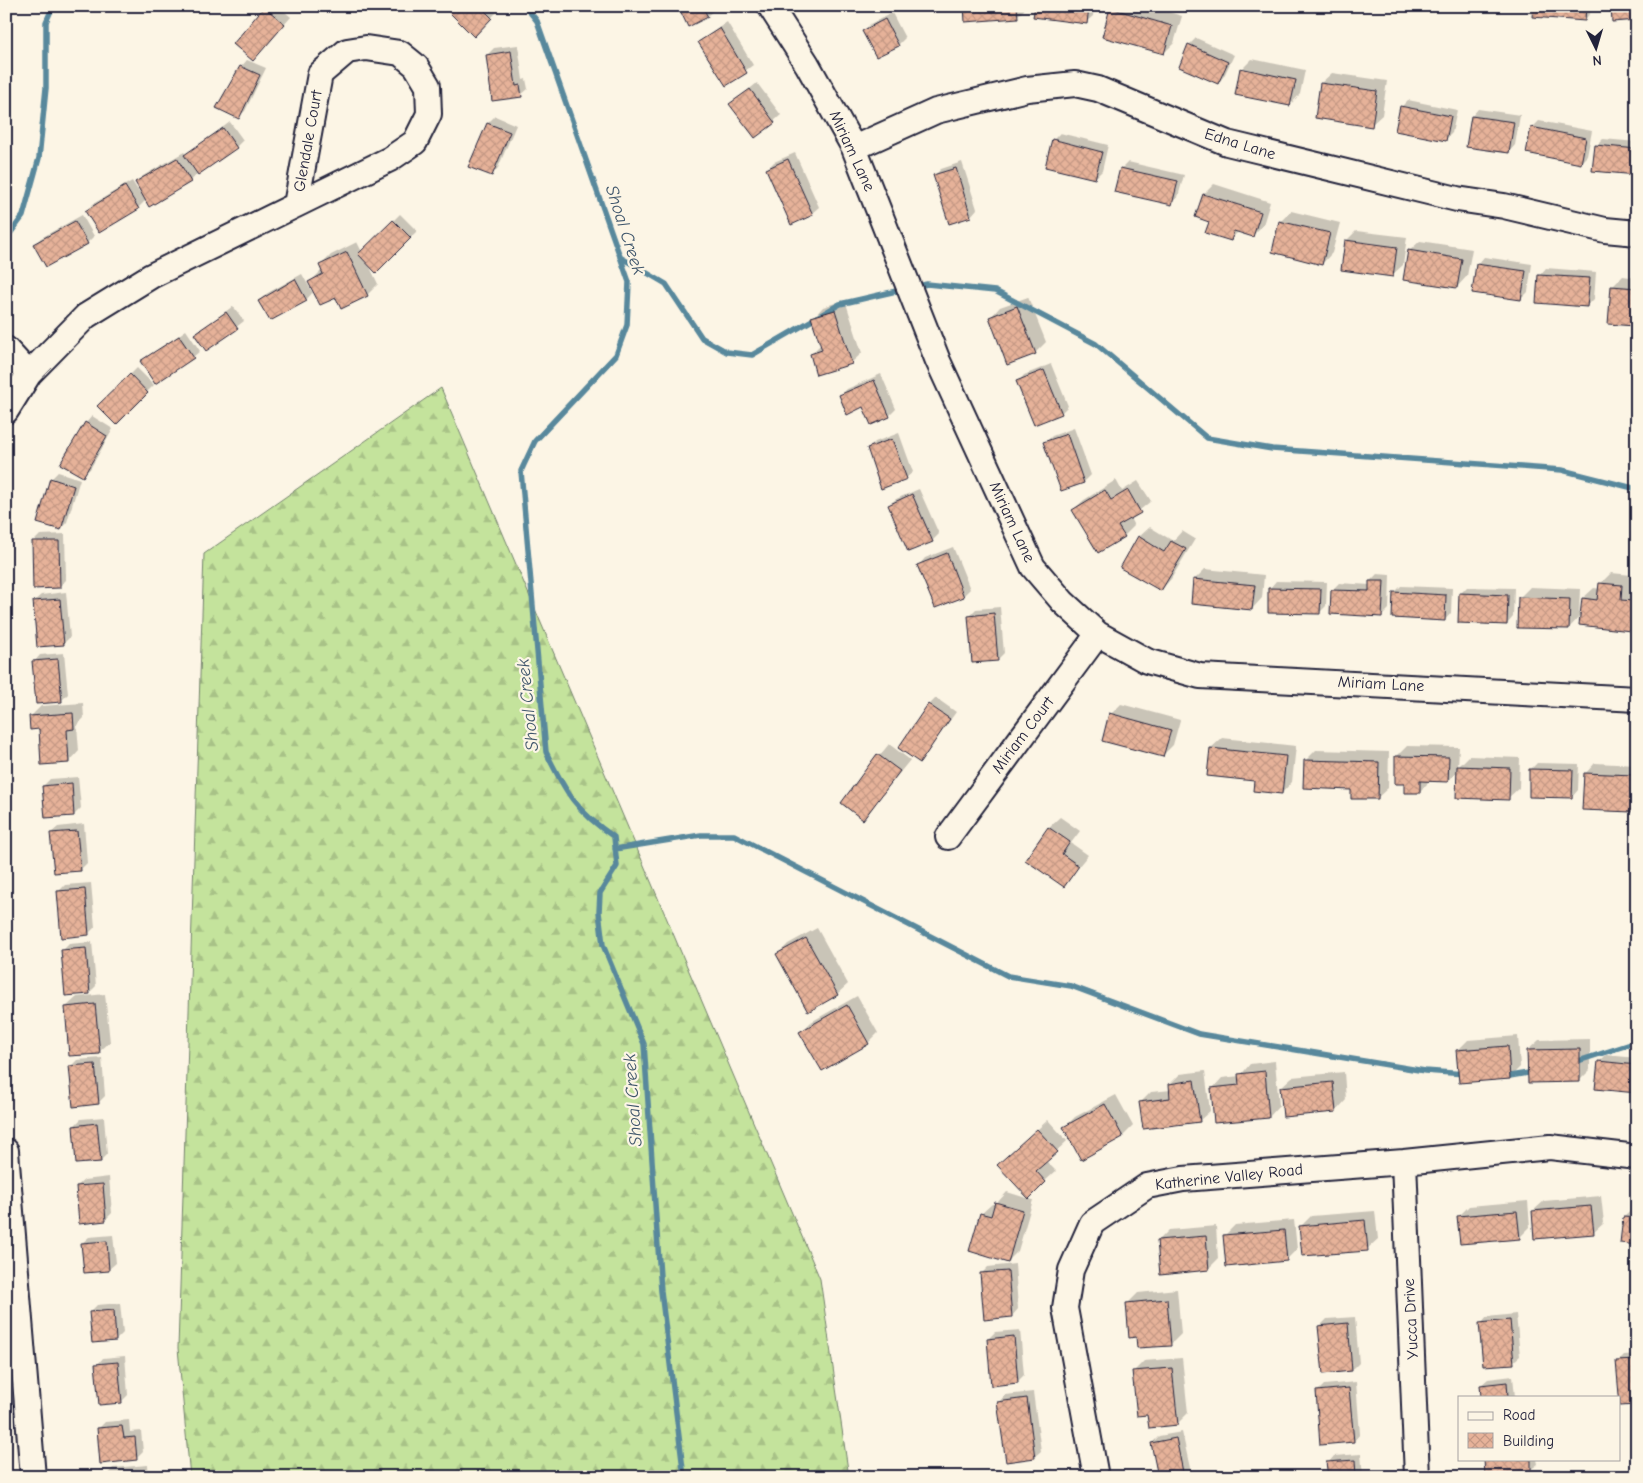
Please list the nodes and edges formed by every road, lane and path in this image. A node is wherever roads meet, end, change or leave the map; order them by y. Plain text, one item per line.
1 (770, 6) edge
2 (854, 148) junction
3 (296, 205) junction
4 (1637, 233) edge
5 (6, 349) edge
6 (29, 374) junction
7 (6, 411) edge
8 (1098, 634) junction
9 (1637, 699) edge
10 (948, 837) dead end
11 (6, 1152) edge
12 (1637, 1157) edge
13 (1404, 1162) junction
14 (33, 1477) edge
15 (1096, 1477) edge
16 (1417, 1477) edge

1 - 2 street, Miriam Lane
2 - 4 street, Edna Lane
2 - 8 street, Miriam Lane
3 - 3 street, Glendale Court
3 - 6 street, Glendale Court
5 - 6 street
6 - 7 street, Glendale Court
8 - 9 street, Miriam Lane
8 - 10 street, Miriam Court
11 - 14 street
12 - 13 street, Katherine Valley Road
13 - 15 street, Katherine Valley Road
13 - 16 street, Yucca Drive

